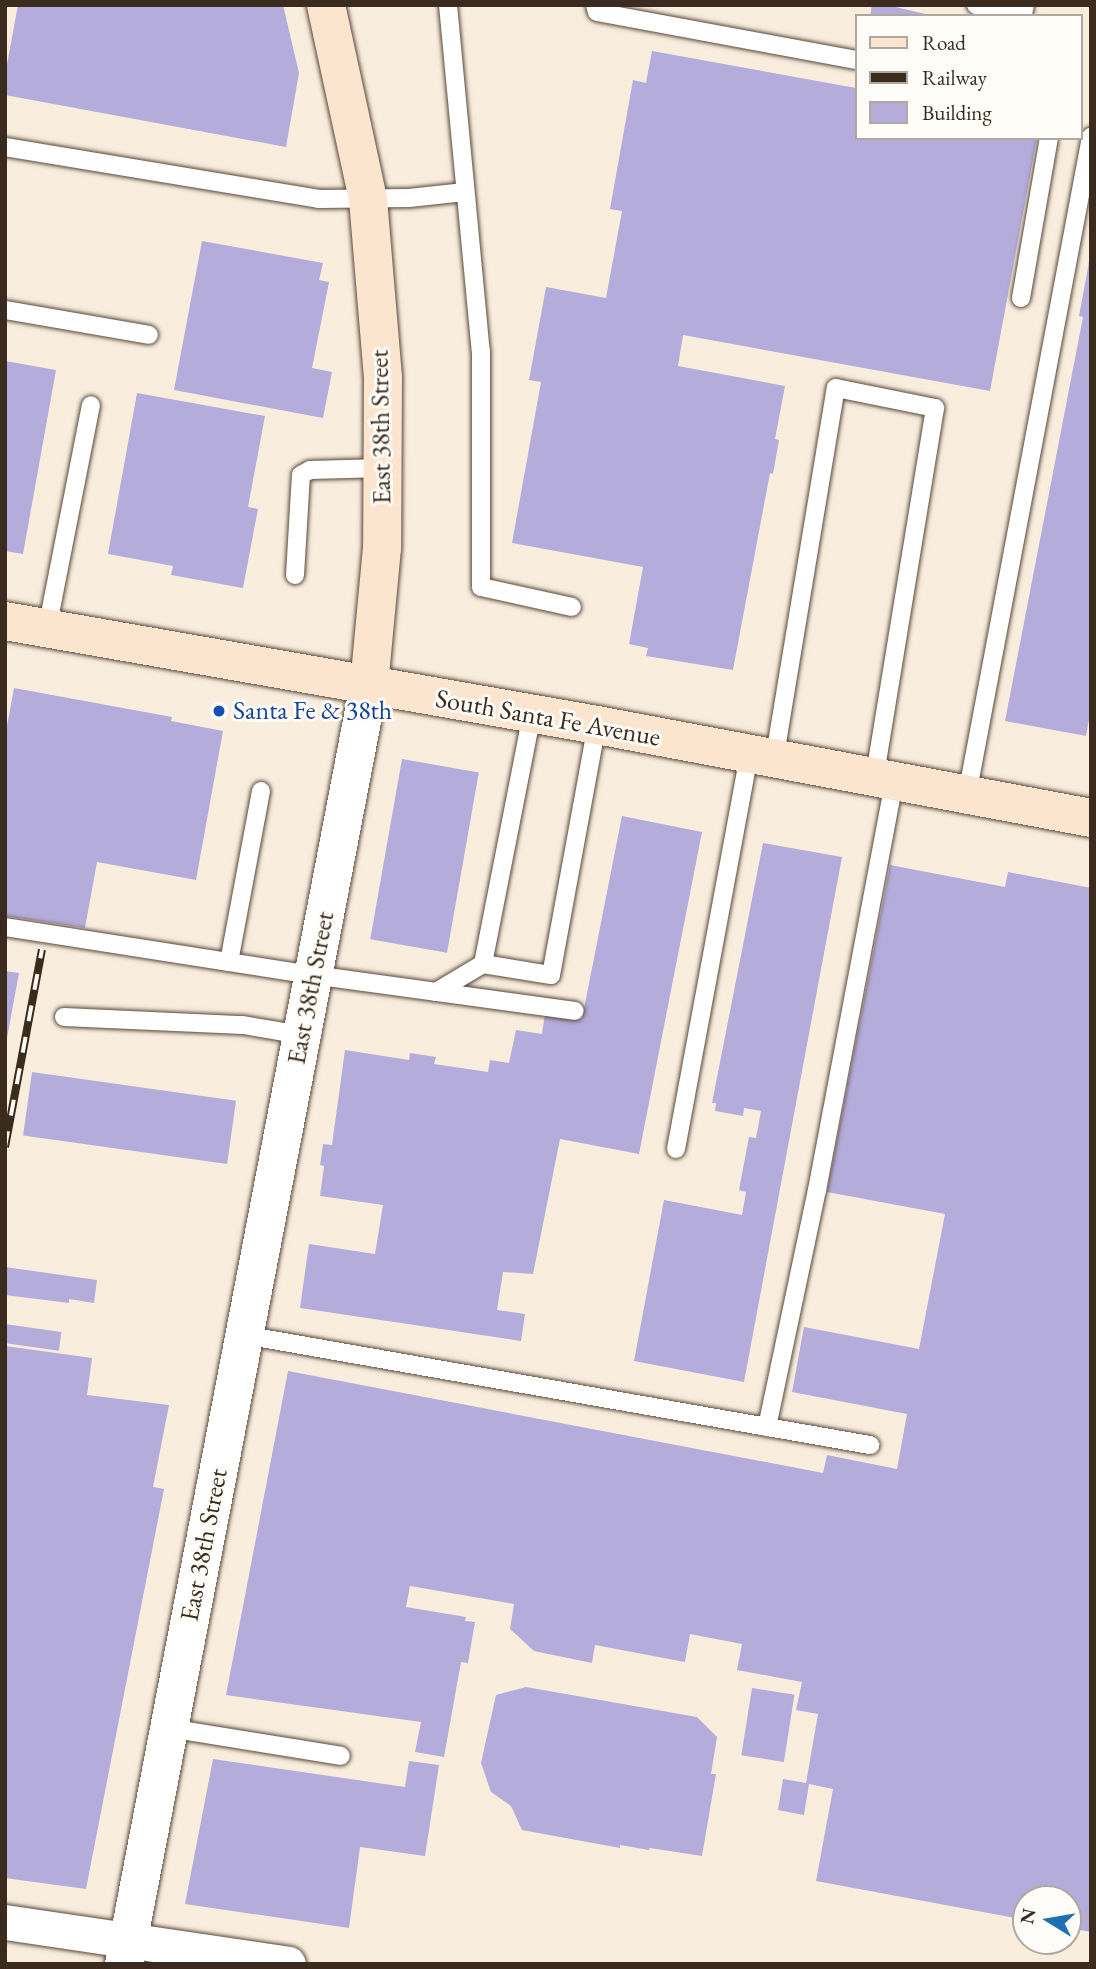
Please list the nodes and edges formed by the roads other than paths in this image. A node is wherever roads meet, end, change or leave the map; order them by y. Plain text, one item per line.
1 (326, 5) edge
2 (448, 5) edge
3 (595, 5) edge
4 (976, 5) edge
5 (1025, 5) edge
6 (855, 60) edge
7 (1091, 137) edge
8 (1048, 140) edge
9 (5, 147) edge
10 (465, 192) junction
11 (368, 199) junction
12 (1021, 298) dead end
13 (5, 310) edge
14 (149, 335) dead end
15 (91, 405) dead end
16 (384, 468) junction
17 (295, 575) dead end
18 (572, 607) dead end
19 (5, 621) edge
20 (47, 629) junction
21 (369, 685) junction
22 (531, 714) junction
23 (597, 725) junction
24 (762, 759) junction
25 (884, 780) junction
26 (261, 791) dead end
27 (967, 795) junction
28 (1091, 818) edge
29 (5, 927) edge
30 (229, 962) junction
31 (483, 964) junction
32 (313, 975) junction
33 (436, 992) junction
34 (575, 1011) dead end
35 (64, 1017) dead end
36 (302, 1035) junction
37 (676, 1149) dead end
38 (244, 1335) junction
39 (766, 1427) junction
40 (870, 1446) dead end
41 (169, 1728) junction
42 (341, 1756) dead end
43 (5, 1922) edge
44 (126, 1952) edge
45 (288, 1964) edge

1 - 11 main road, East 38th Street
2 - 10 lane
3 - 6 lane
4 - 5 lane
7 - 27 lane
8 - 12 lane
9 - 11 lane
10 - 11 lane
10 - 18 lane
11 - 16 main road, East 38th Street
13 - 14 lane
15 - 20 lane
16 - 17 lane
16 - 21 main road, East 38th Street
19 - 20 main road, South Santa Fe Avenue
20 - 21 main road, South Santa Fe Avenue
21 - 22 main road, South Santa Fe Avenue
21 - 32 street, East 38th Street
22 - 23 main road, South Santa Fe Avenue
22 - 31 lane
23 - 24 main road, South Santa Fe Avenue
23 - 31 lane
24 - 25 main road, South Santa Fe Avenue
24 - 25 lane
24 - 37 lane
25 - 27 main road, South Santa Fe Avenue
25 - 39 lane
26 - 30 lane
27 - 28 main road, South Santa Fe Avenue
29 - 30 lane
30 - 32 lane
31 - 33 lane
32 - 33 lane
32 - 36 street, East 38th Street
33 - 34 lane
35 - 36 lane
36 - 38 street, East 38th Street
38 - 39 lane
38 - 41 street, East 38th Street
39 - 40 lane
41 - 42 lane
41 - 44 street, East 38th Street
43 - 44 street
44 - 45 street

